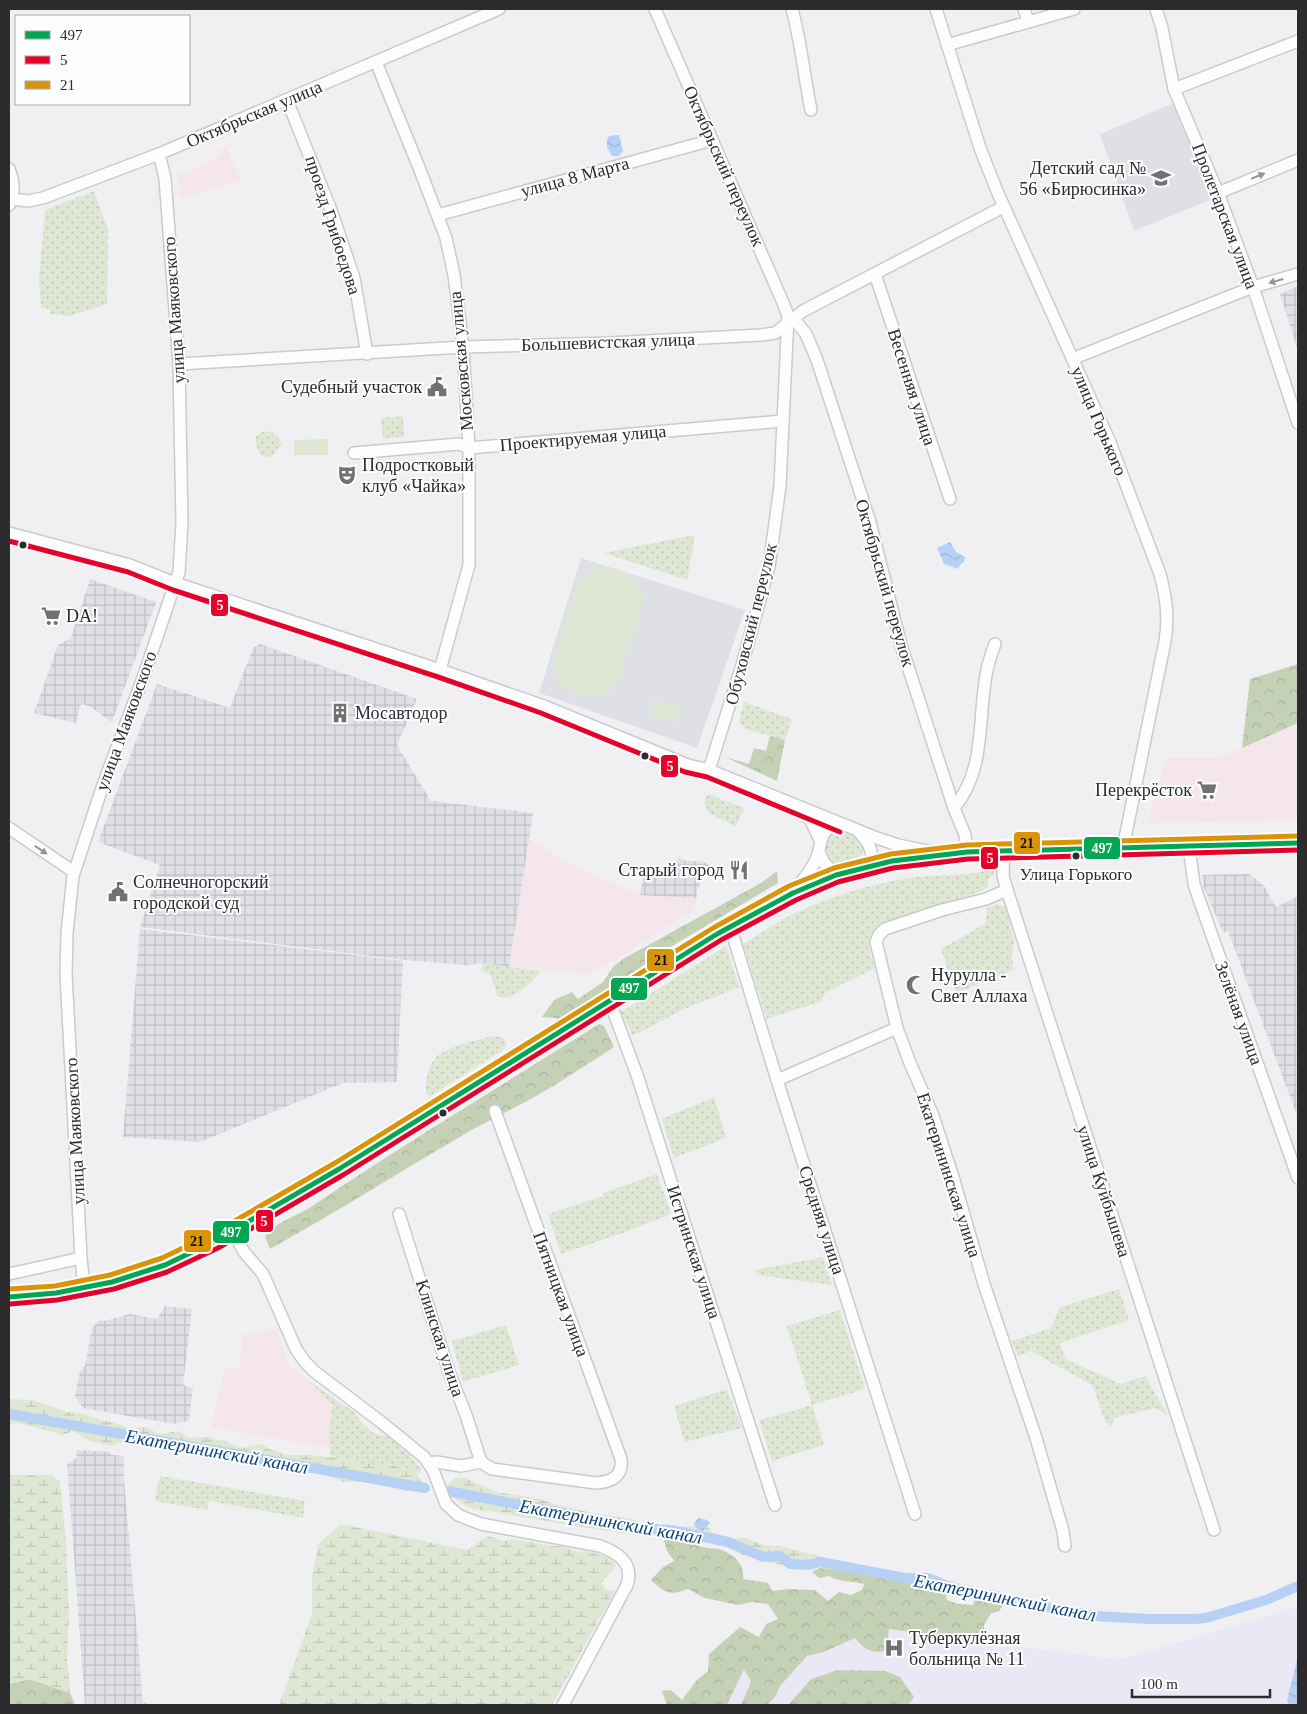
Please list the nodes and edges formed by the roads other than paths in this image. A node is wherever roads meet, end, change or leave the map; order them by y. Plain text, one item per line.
1 (499, 9) edge
2 (654, 9) edge
3 (792, 9) edge
4 (936, 9) edge
5 (1024, 9) edge
6 (1074, 9) edge
7 (1156, 9) edge
8 (1028, 22) junction
9 (1298, 41) edge
10 (947, 45) junction
11 (376, 62) junction
12 (1174, 89) junction
13 (287, 100) junction
14 (811, 110) dead end
15 (712, 140) junction
16 (159, 154) junction
17 (1298, 160) edge
18 (9, 169) edge
19 (1218, 193) junction
20 (10, 202) edge
21 (1003, 207) junction
22 (438, 215) junction
23 (875, 274) junction
24 (1298, 274) edge
25 (1254, 287) junction
26 (790, 322) junction
27 (464, 348) junction
28 (367, 354) junction
29 (1072, 359) junction
30 (179, 364) junction
31 (783, 421) junction
32 (1298, 423) edge
33 (469, 448) junction
34 (354, 453) dead end
35 (950, 499) dead end
36 (9, 532) edge
37 (175, 583) junction
38 (995, 644) dead end
39 (440, 670) junction
40 (709, 770) junction
41 (793, 805) junction
42 (954, 808) junction
43 (843, 825) junction
44 (9, 828) edge
45 (858, 830) junction
46 (820, 840) junction
47 (1298, 843) edge
48 (1189, 847) junction
49 (1122, 848) junction
50 (1004, 850) junction
51 (819, 852) junction
52 (967, 852) junction
53 (941, 854) junction
54 (873, 864) junction
55 (74, 872) junction
56 (836, 875) junction
57 (1007, 890) junction
58 (793, 893) junction
59 (730, 926) junction
60 (607, 1001) junction
61 (897, 1028) junction
62 (777, 1080) junction
63 (495, 1110) dead end
64 (1298, 1178) edge
65 (399, 1214) dead end
66 (233, 1232) junction
67 (81, 1258) junction
68 (9, 1274) edge
69 (84, 1288) junction
70 (9, 1297) edge
71 (481, 1462) junction
72 (430, 1463) junction
73 (775, 1505) dead end
74 (915, 1514) dead end
75 (1214, 1530) dead end
76 (1065, 1546) dead end
77 (563, 1705) edge

1 - 11 street, Октябрьская улица
2 - 15 street, Октябрьский переулок
3 - 14 street
4 - 10 street, улица Горького
5 - 8 street
6 - 8 street
7 - 12 street, Пролетарская улица
8 - 10 street
9 - 12 street
10 - 21 street, улица Горького
11 - 13 street, Октябрьская улица
11 - 22 street, Московская улица
12 - 19 street, Пролетарская улица
13 - 16 street, Октябрьская улица
13 - 28 street, проезд Грибоедова
15 - 22 street, улица 8 Марта
15 - 26 street, Октябрьский переулок
16 - 20 street, Октябрьская улица
16 - 30 street, улица Маяковского
19 -> 17 street
18 - 20 street
19 - 25 street, Пролетарская улица
21 - 23 street, Большевистская улица
21 - 29 street, улица Горького
22 - 27 street, Московская улица
23 - 26 street, Большевистская улица
23 - 35 street, Весенняя улица
24 -> 25 street
25 - 29 street
25 - 32 street, Пролетарская улица
26 - 27 street, Большевистская улица
26 - 31 street, Обуховский переулок
26 - 42 street, Октябрьский переулок
27 - 28 street, Большевистская улица
27 - 33 street, Московская улица
28 - 30 street, Большевистская улица
29 - 49 street, улица Горького
30 - 37 street, улица Маяковского
31 - 33 street, Проектируемая улица
31 - 40 street, Обуховский переулок
33 - 34 street, Проектируемая улица
33 - 39 street, Московская улица
36 - 37 street
37 - 39 street
37 - 55 street, улица Маяковского
38 - 42 street
39 - 40 street
40 - 41 street
41 - 43 street
41 - 46 street
42 - 52 street, Октябрьский переулок
43 - 45 street
43 - 46 street
44 -> 55 street
45 - 53 street
45 - 54 street
46 - 51 street
47 - 48 main road
48 - 49 main road
48 - 64 street, Зелёная улица
49 - 50 main road
50 - 52 main road
50 - 57 street, улица Куйбышева
51 - 56 street
51 - 58 street
52 - 53 main road
53 - 54 main road
54 - 56 main road
55 - 67 street, улица Маяковского
56 - 58 main road
57 - 61 street, Екатерининская улица
57 - 75 street, улица Куйбышева
58 - 59 main road
59 - 60 main road
59 - 62 street, Средняя улица
60 - 66 main road
60 - 73 street, Истринская улица
61 - 62 street
61 - 76 street, Екатерининская улица
62 - 74 street, Средняя улица
63 - 71 street, Пятницкая улица
65 - 71 street, Клинская улица
66 - 69 main road
66 - 72 street
67 - 68 street
67 - 69 street, улица Маяковского
69 - 70 main road
71 - 72 street
72 - 77 street

